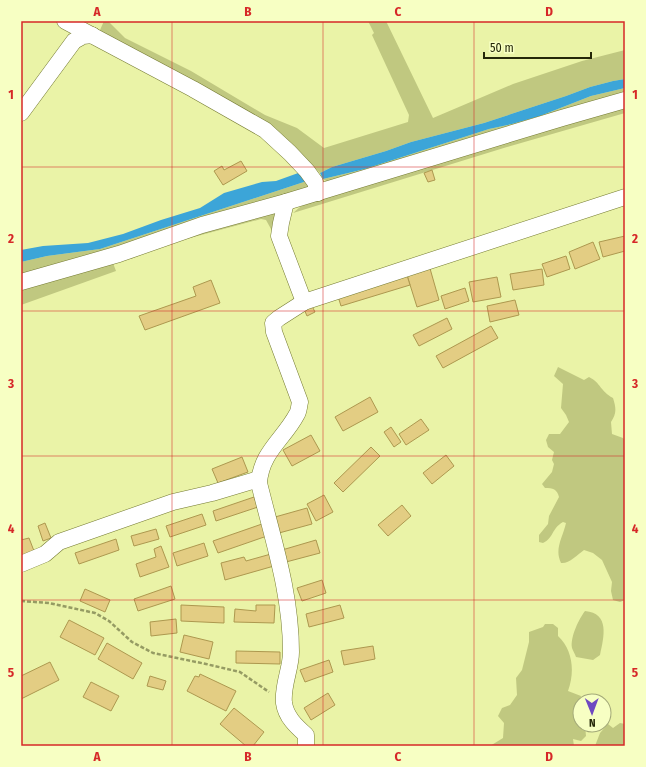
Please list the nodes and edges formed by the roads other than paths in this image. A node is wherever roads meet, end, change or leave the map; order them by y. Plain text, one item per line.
1 (65, 21) edge
2 (92, 35) junction
3 (625, 100) edge
4 (21, 113) edge
5 (314, 182) junction
6 (625, 197) edge
7 (286, 202) junction
8 (21, 282) edge
9 (304, 302) junction
10 (259, 479) junction
11 (21, 564) edge
12 (306, 746) edge

1 - 2 street
2 - 4 street
2 - 5 street
3 - 5 street
5 - 7 street
6 - 9 street
7 - 8 street
7 - 9 street
9 - 10 street
10 - 11 street
10 - 12 street

